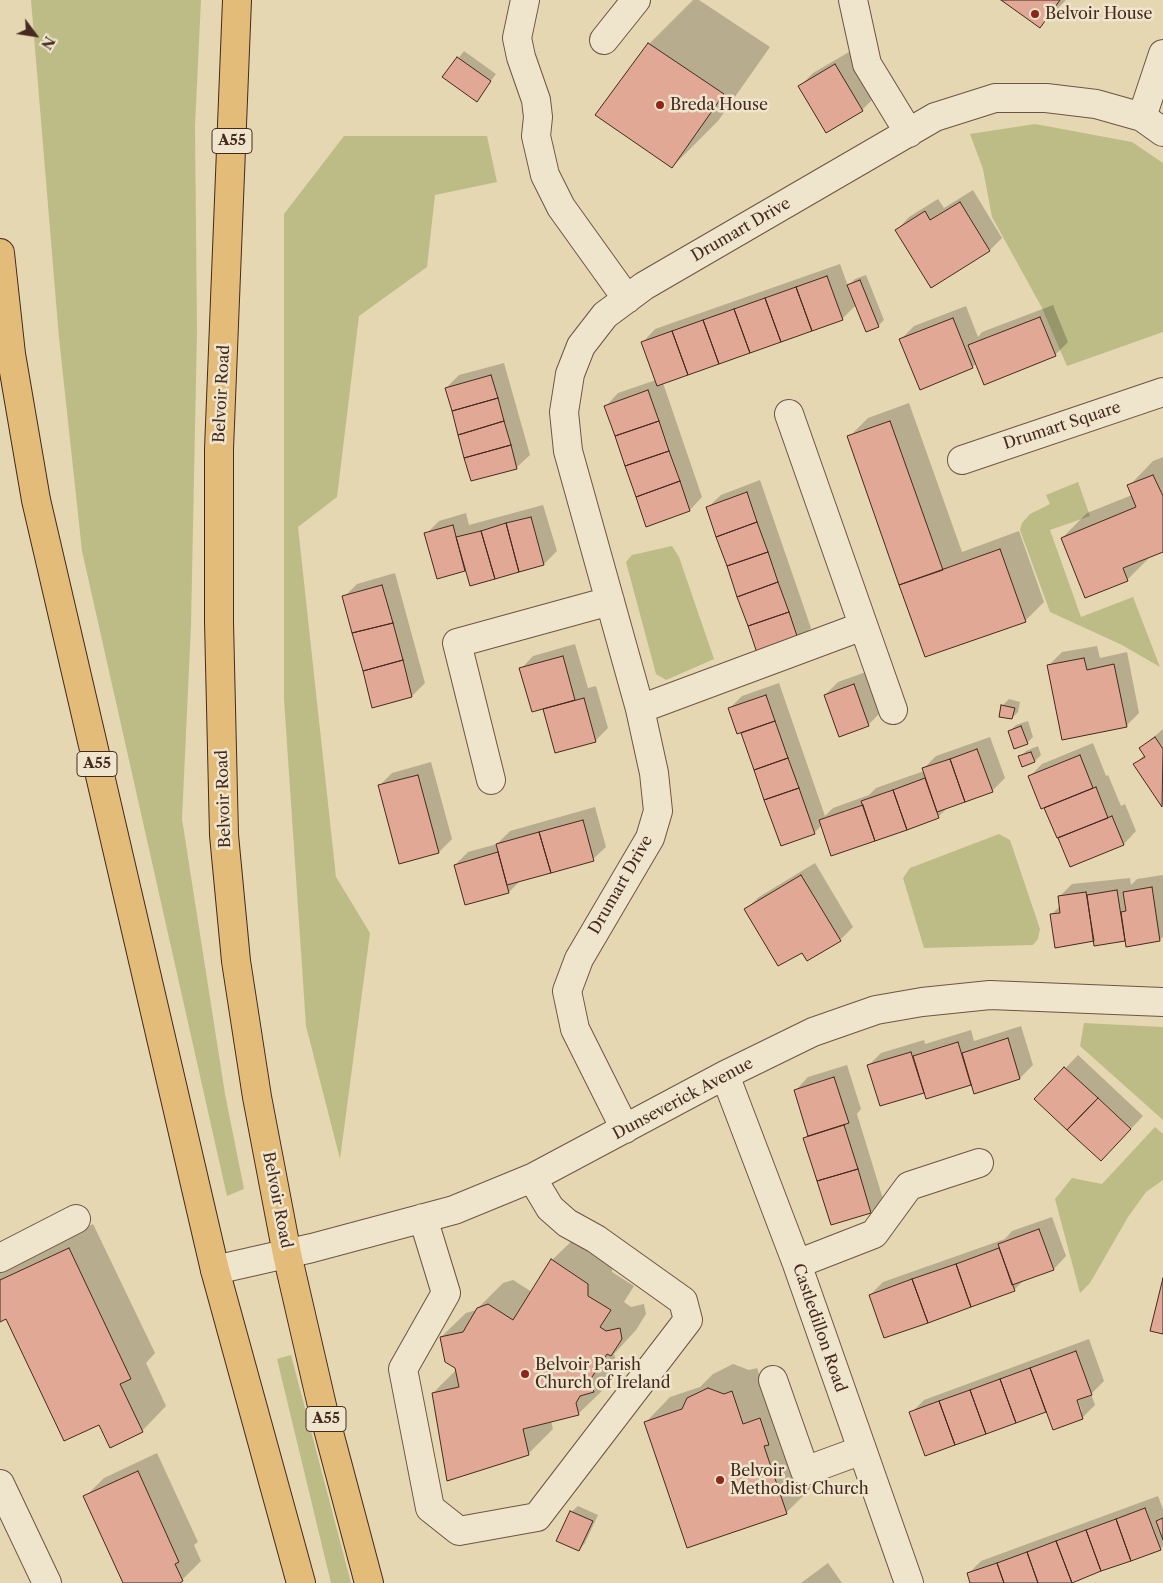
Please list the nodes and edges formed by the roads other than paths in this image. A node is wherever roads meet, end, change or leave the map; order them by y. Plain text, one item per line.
1 (237, 0) edge
2 (525, 0) edge
3 (636, 0) edge
4 (853, 0) edge
5 (604, 40) dead end
6 (1163, 54) edge
7 (1153, 124) edge
8 (909, 133) junction
9 (0, 253) edge
10 (628, 299) junction
11 (1163, 392) edge
12 (789, 414) dead end
13 (962, 460) dead end
14 (610, 601) junction
15 (863, 626) junction
16 (640, 709) junction
17 (893, 710) dead end
18 (491, 780) dead end
19 (1163, 1002) edge
20 (724, 1075) junction
21 (625, 1129) junction
22 (980, 1163) dead end
23 (532, 1178) junction
24 (423, 1218) junction
25 (76, 1219) dead end
26 (287, 1254) junction
27 (0, 1258) edge
28 (797, 1264) junction
29 (216, 1270) junction
30 (773, 1380) dead end
31 (862, 1450) junction
32 (0, 1484) edge
33 (9, 1526) edge
34 (47, 1583) edge
35 (301, 1583) edge
36 (370, 1583) edge
37 (908, 1583) edge

1 - 26 highway, Belvoir Road / A55
2 - 10 street
3 - 5 street
4 - 8 street
6 - 7 street
7 - 8 street, Drumart Drive
8 - 10 street, Drumart Drive
9 - 29 highway, A55
10 - 14 street, Drumart Drive
11 - 13 street, Drumart Square
12 - 15 street
14 - 16 street, Drumart Drive
14 - 18 street
15 - 16 street
15 - 17 street
16 - 21 street, Drumart Drive
19 - 20 street, Dunseverick Avenue
20 - 21 street, Dunseverick Avenue
20 - 28 street, Castledillon Road
21 - 23 street, Dunseverick Avenue
22 - 28 street
23 - 24 street, Dunseverick Avenue
23 - 24 street
24 - 26 street, Dunseverick Avenue
25 - 27 street
26 - 29 street, Dunseverick Avenue
26 - 36 highway, Belvoir Road / A55
28 - 31 street, Castledillon Road
29 - 35 highway, A55
30 - 31 street
31 - 37 street, Castledillon Road
32 - 33 street
33 - 34 street

